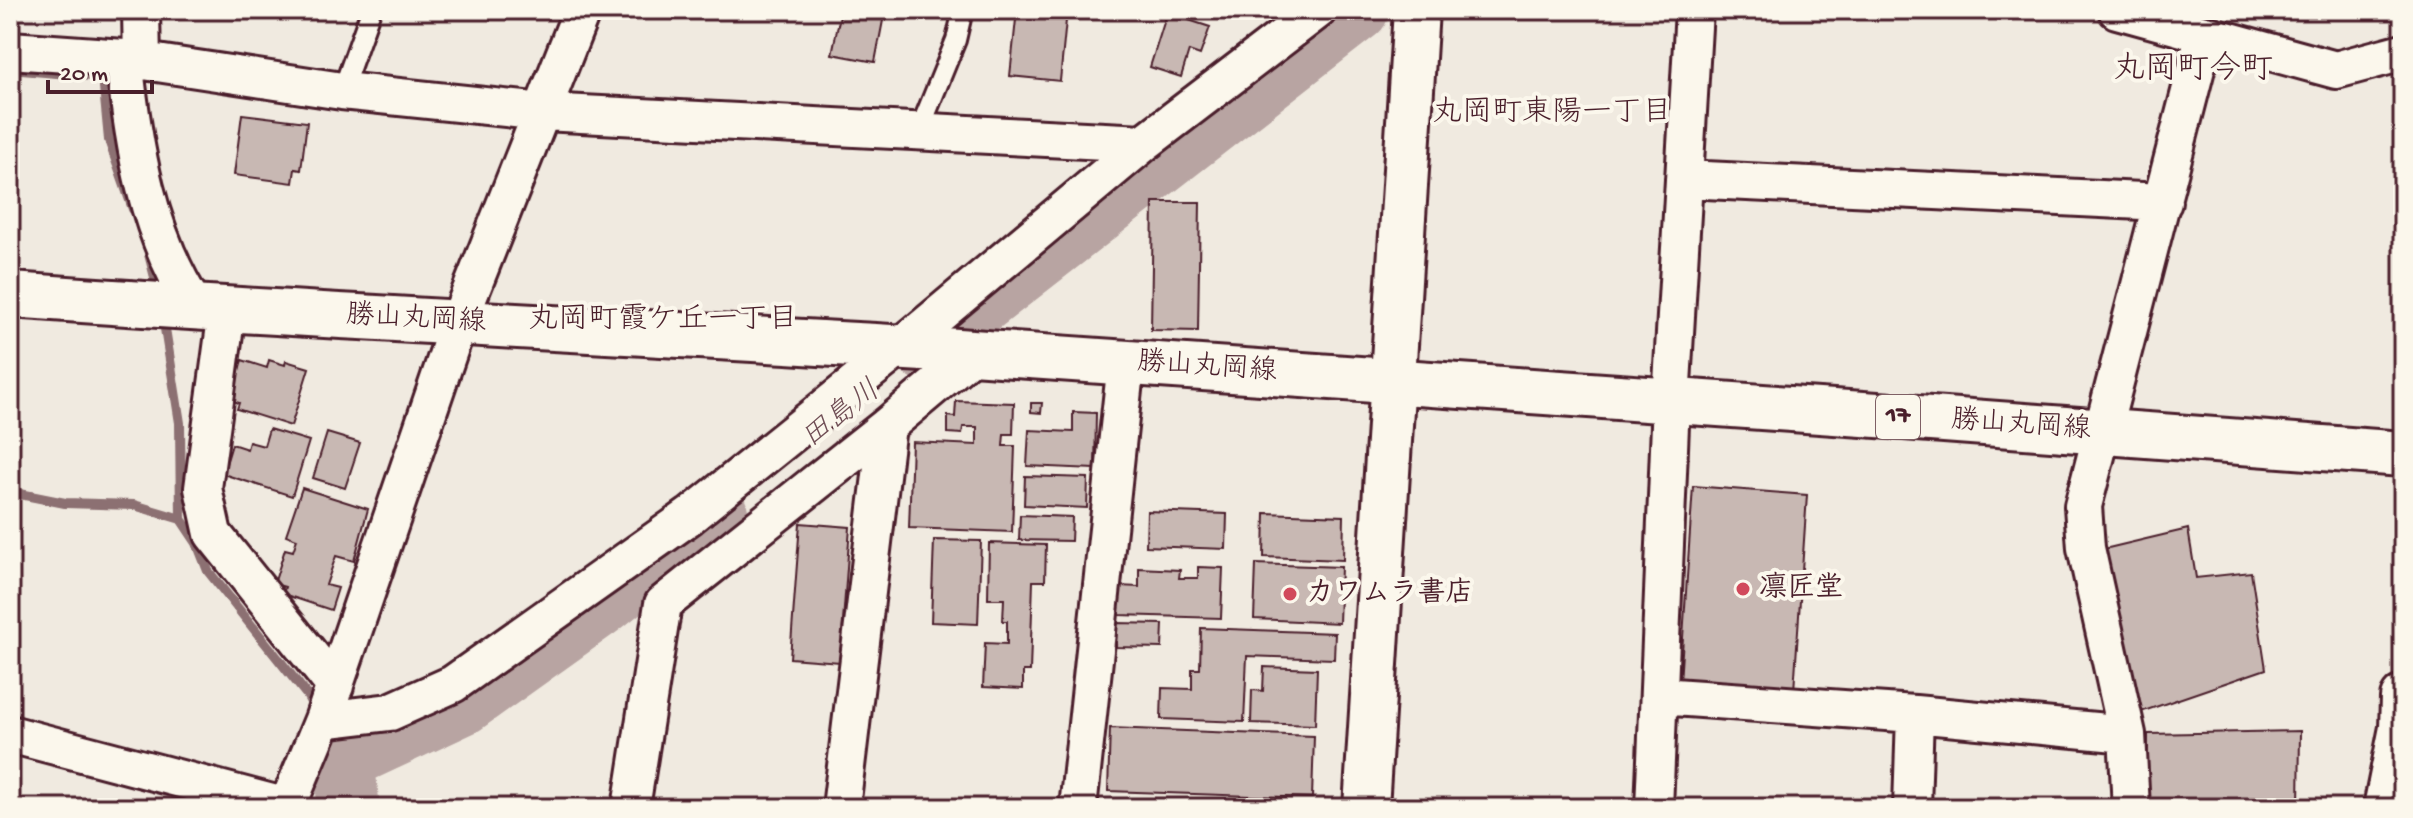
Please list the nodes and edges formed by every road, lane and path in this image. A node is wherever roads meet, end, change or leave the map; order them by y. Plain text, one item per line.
1 (141, 10) edge
2 (371, 10) edge
3 (582, 10) edge
4 (963, 10) edge
5 (1318, 10) edge
6 (1416, 10) edge
7 (1694, 10) edge
8 (2117, 10) edge
9 (2205, 34) junction
10 (10, 50) edge
11 (2403, 52) edge
12 (133, 60) junction
13 (342, 91) junction
14 (543, 112) junction
15 (919, 131) junction
16 (1144, 143) junction
17 (1684, 179) junction
18 (2163, 202) junction
19 (10, 295) edge
20 (212, 310) junction
21 (459, 321) junction
22 (899, 348) junction
23 (975, 352) junction
24 (1126, 362) junction
25 (1394, 381) junction
26 (1671, 401) junction
27 (887, 426) junction
28 (2104, 432) junction
29 (2403, 454) edge
30 (335, 686) junction
31 (1659, 696) junction
32 (2403, 698) edge
33 (1915, 714) junction
34 (323, 720) junction
35 (10, 734) edge
36 (2127, 734) junction
37 (282, 807) edge
38 (631, 808) edge
39 (841, 808) edge
40 (1078, 808) edge
41 (1366, 808) edge
42 (1654, 808) edge
43 (1912, 808) edge
44 (2131, 808) edge
45 (2386, 808) edge

1 - 12 street
2 - 13 lane
3 - 14 street
4 - 15 lane
5 - 16 street
6 - 25 main road
7 - 17 street
8 - 9 street
9 - 11 street
9 - 18 street
10 - 12 street
12 - 13 street
12 - 20 street
13 - 14 street
14 - 15 street
14 - 21 street
15 - 16 street
16 - 22 street
17 - 18 street
17 - 26 street
18 - 28 street
19 - 20 main road, 勝山丸岡線 / 17
20 - 21 main road, 勝山丸岡線 / 17
20 - 30 street
21 - 22 main road, 勝山丸岡線 / 17
21 - 30 street
22 - 23 main road, 勝山丸岡線 / 17
22 - 34 street
23 - 24 main road, 勝山丸岡線 / 17
23 - 27 street
24 - 25 main road, 勝山丸岡線 / 17
24 - 40 street
25 - 26 main road, 勝山丸岡線 / 17
25 - 41 main road
26 - 28 main road, 勝山丸岡線 / 17
26 - 31 street
27 - 38 street
27 - 39 street
28 - 29 main road, 勝山丸岡線 / 17
28 - 36 street
30 - 34 street
31 - 33 street
31 - 42 street
32 - 45 main road
33 - 36 street
33 - 43 street
34 - 37 street
35 - 37 street
36 - 44 street

